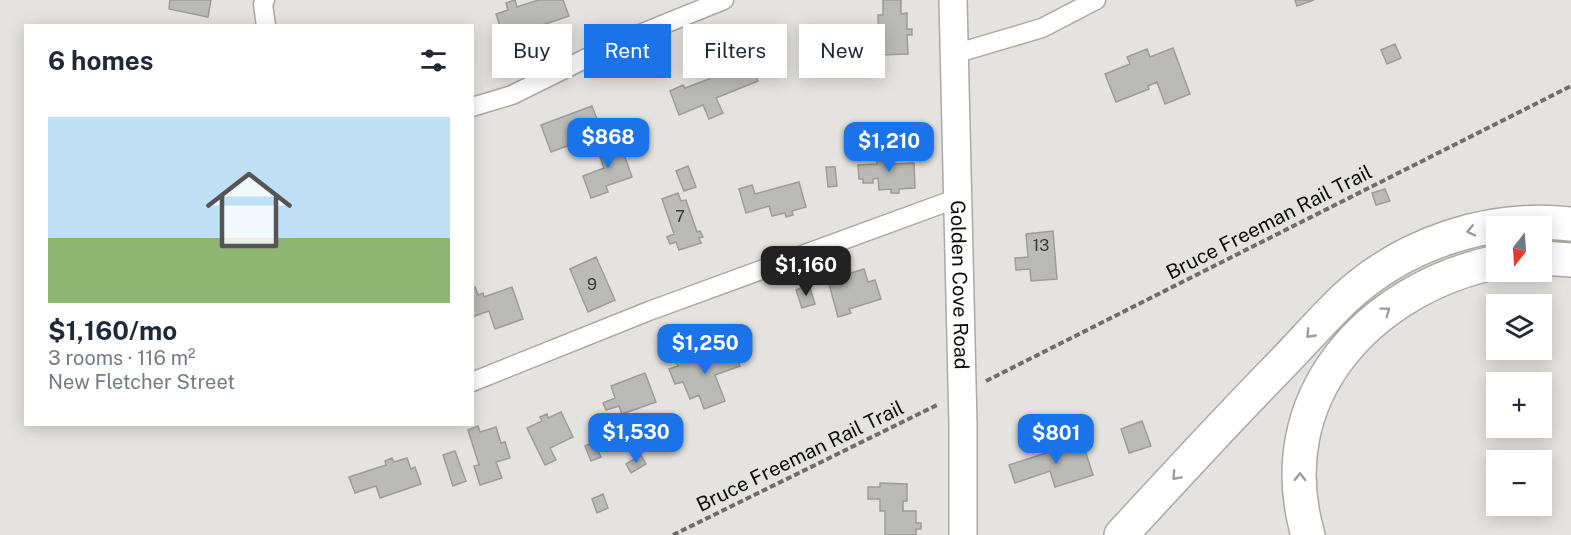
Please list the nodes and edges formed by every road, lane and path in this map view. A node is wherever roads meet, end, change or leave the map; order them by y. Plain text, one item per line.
1 (265, 0) edge
2 (724, 0) edge
3 (953, 0) edge
4 (1096, 0) edge
5 (266, 24) edge
6 (954, 54) junction
7 (1571, 87) edge
8 (474, 106) edge
9 (957, 198) junction
10 (1571, 224) edge
11 (1552, 259) edge
12 (1571, 260) edge
13 (1486, 265) edge
14 (474, 381) edge
15 (980, 384) dead end
16 (939, 404) dead end
17 (673, 535) edge
18 (963, 535) edge
19 (1121, 535) edge
20 (1308, 535) edge

1 - 5 street
2 - 8 street
3 - 6 main road, Golden Cove Road
4 - 6 street
6 - 9 main road, Golden Cove Road
7 - 15 path, Bruce Freeman Rail Trail
9 - 14 street
9 - 18 main road, Golden Cove Road
10 -> 19 highway
11 - 12 highway
20 -> 13 highway
16 - 17 path, Bruce Freeman Rail Trail

